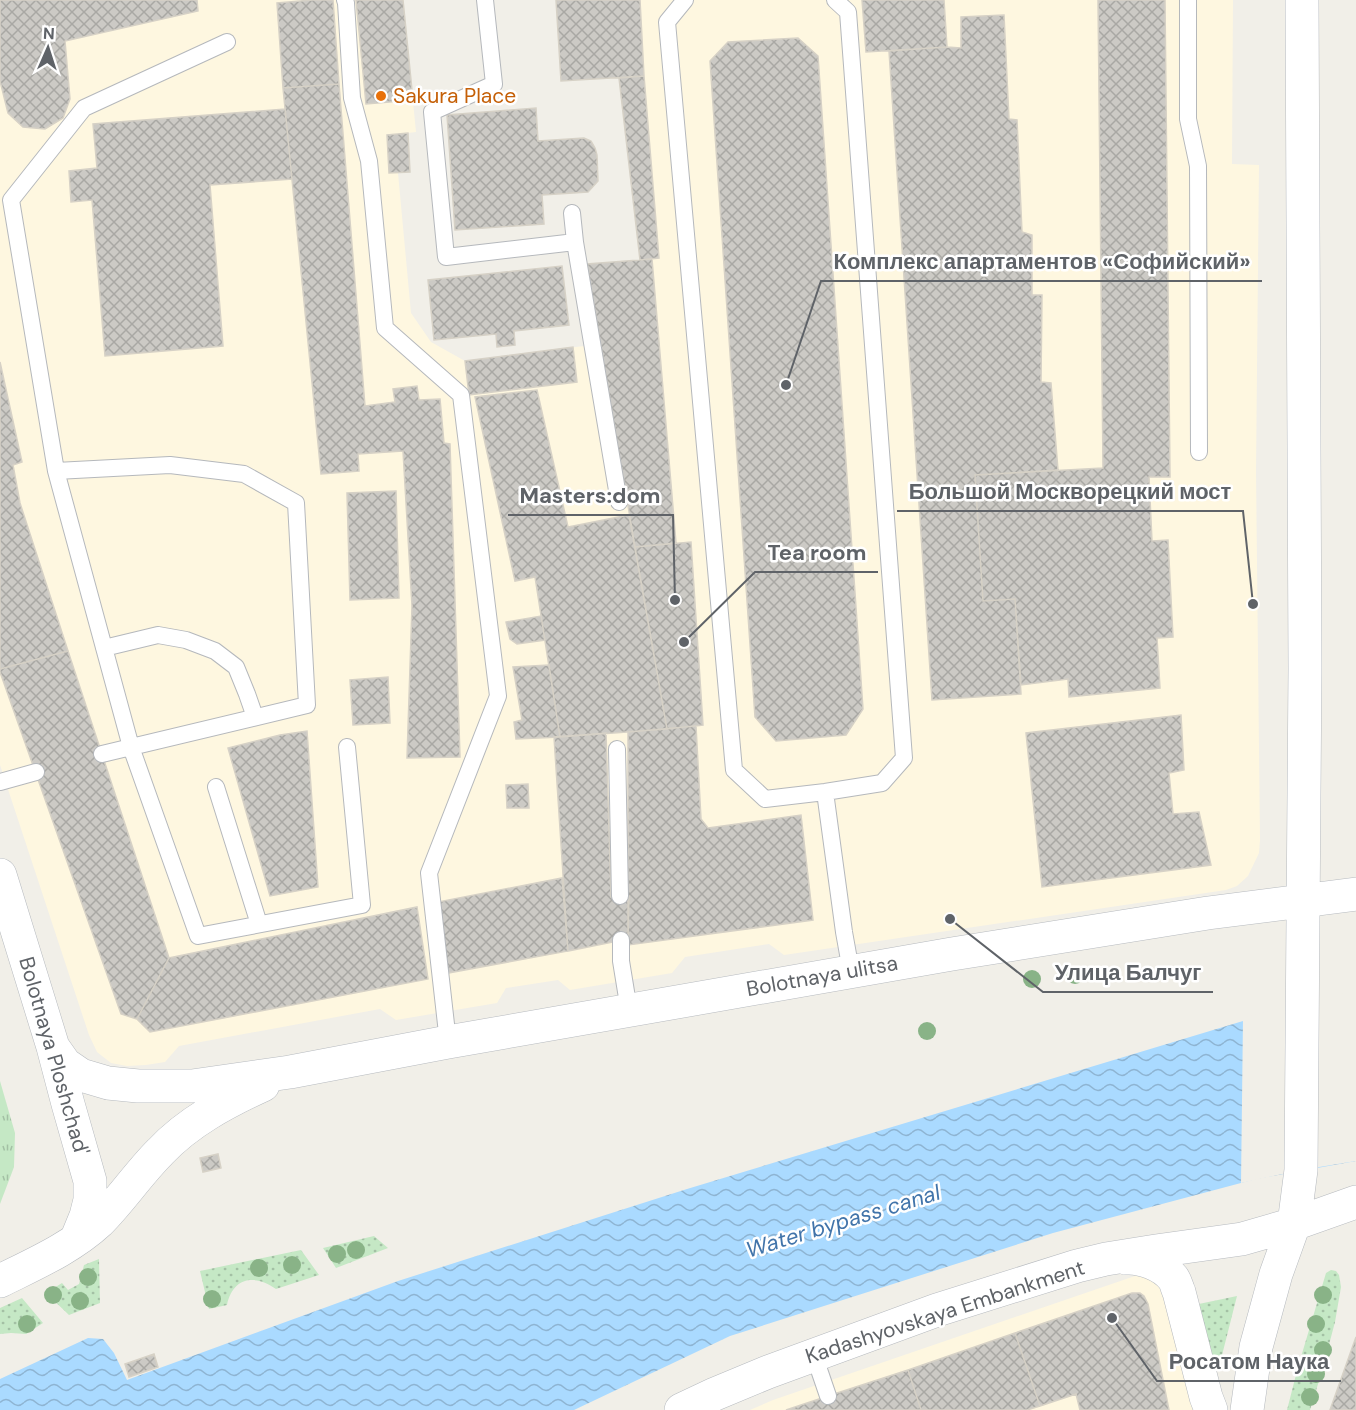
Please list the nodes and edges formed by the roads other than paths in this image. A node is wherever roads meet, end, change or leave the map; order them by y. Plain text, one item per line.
1 (345, 0) edge
2 (485, 0) edge
3 (685, 0) edge
4 (835, 0) edge
5 (1188, 0) edge
6 (1302, 0) edge
7 (227, 42) dead end
8 (572, 213) dead end
9 (575, 242) junction
10 (1199, 452) dead end
11 (56, 471) junction
12 (619, 502) dead end
13 (104, 648) junction
14 (255, 717) junction
15 (131, 747) junction
16 (347, 747) dead end
17 (616, 749) dead end
18 (102, 754) dead end
19 (36, 772) dead end
20 (0, 782) edge
21 (216, 787) dead end
22 (825, 792) junction
23 (0, 875) edge
24 (1356, 894) edge
25 (620, 897) dead end
26 (1304, 901) junction
27 (259, 924) junction
28 (621, 940) dead end
29 (851, 971) junction
30 (629, 1010) junction
31 (448, 1042) junction
32 (53, 1047) junction
33 (290, 1072) junction
34 (1356, 1202) edge
35 (1294, 1224) junction
36 (77, 1238) junction
37 (1106, 1259) junction
38 (0, 1281) edge
39 (814, 1355) junction
40 (828, 1396) dead end
41 (681, 1410) edge
42 (1211, 1410) edge
43 (1247, 1410) edge

1 - 31 lane
2 - 9 lane
3 - 22 lane
4 - 22 lane
5 - 10 lane
6 - 26 street
7 - 11 lane
8 - 9 lane
9 - 12 lane
11 - 13 lane
11 - 14 lane
13 - 14 lane
13 - 15 lane
14 - 15 lane
15 - 18 lane
15 - 27 lane
16 - 27 lane
17 - 25 lane
19 - 20 lane
21 - 27 lane
22 - 29 lane
23 - 32 street, Bolotnaya Ploshchad'
24 - 26 street, Bolotnaya ulitsa
26 - 29 street, Bolotnaya ulitsa
26 - 35 street
28 - 30 lane
29 - 30 street, Bolotnaya ulitsa
30 - 31 street, Bolotnaya ulitsa
31 - 33 street, Bolotnaya ulitsa
32 - 33 street, Bolotnaya ulitsa
32 - 36 street, Bolotnaya Ploshchad'
33 - 36 street, Bolotnaya ulitsa
34 - 35 street, Kadashyovskaya Embankment
35 - 37 street, Kadashyovskaya Embankment
35 - 43 street
36 - 38 street, Bolotnaya ulitsa
37 - 39 street, Kadashyovskaya Embankment
37 - 42 street
39 - 40 lane
39 - 41 street, Kadashyovskaya Embankment

